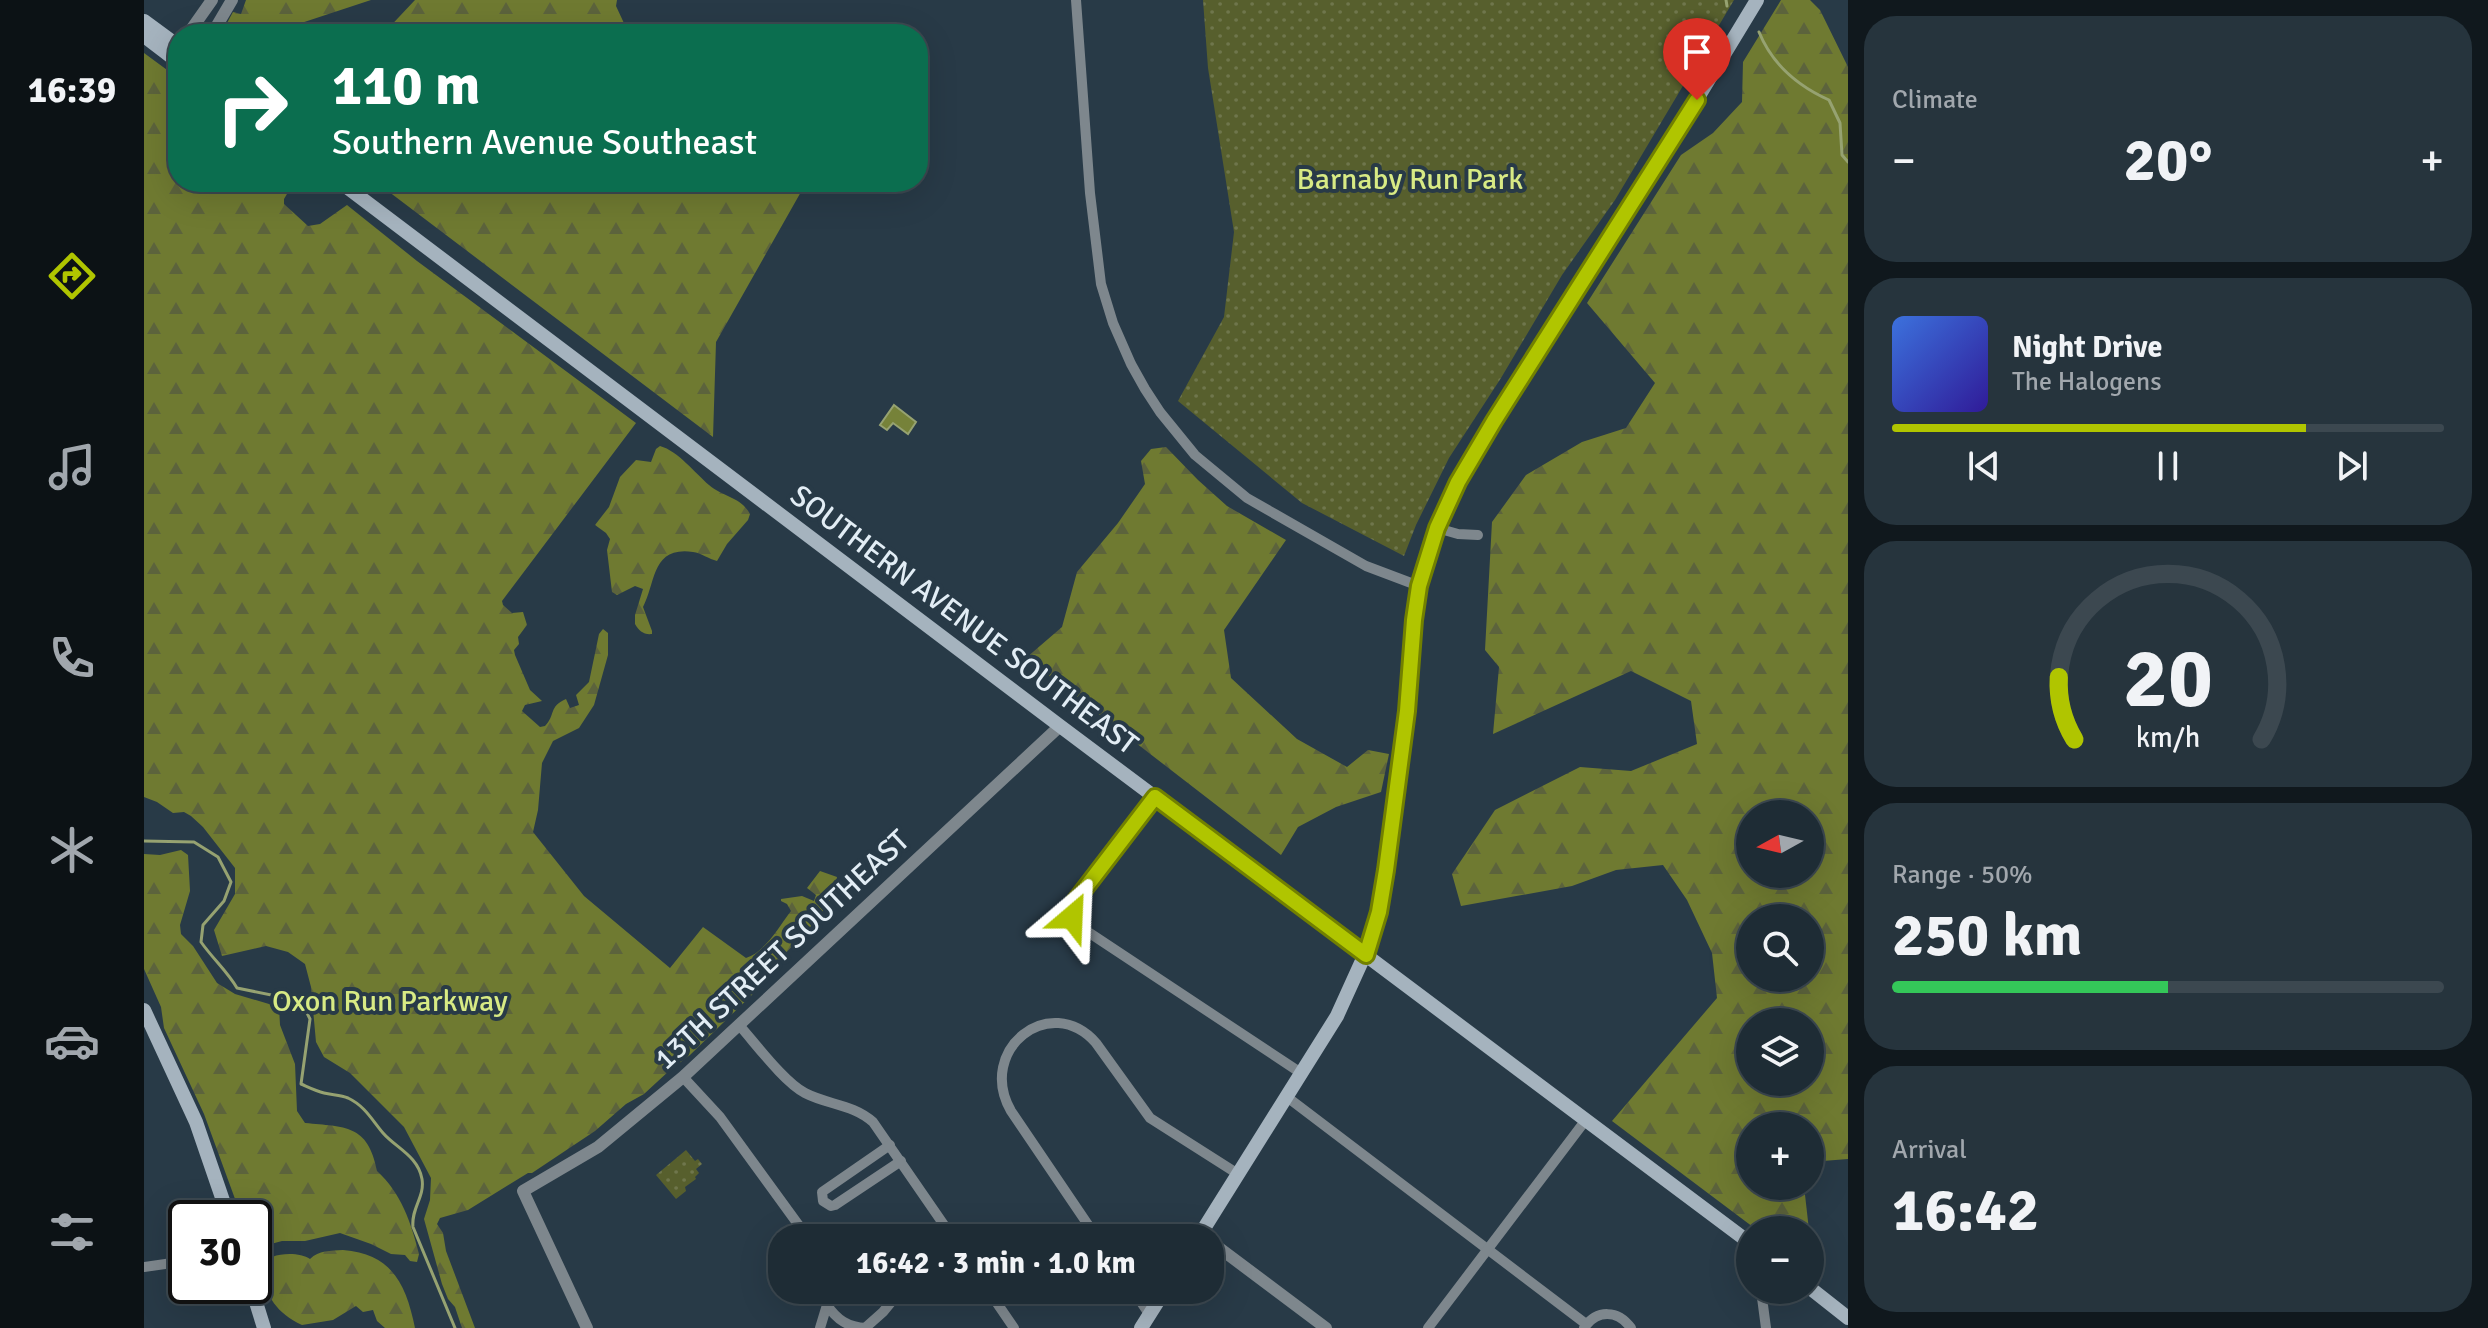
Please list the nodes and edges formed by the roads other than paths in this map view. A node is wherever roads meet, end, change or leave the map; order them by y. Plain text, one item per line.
1 (212, 0) edge
2 (232, 0) edge
3 (1076, 0) edge
4 (1757, 0) edge
5 (144, 21) edge
6 (195, 24) edge
7 (218, 24) edge
8 (144, 36) edge
9 (168, 45) edge
10 (168, 49) edge
11 (353, 192) edge
12 (1437, 528) junction
13 (1478, 535) dead end
14 (1419, 586) junction
15 (1060, 726) junction
16 (1155, 797) junction
17 (1366, 955) junction
18 (144, 1010) edge
19 (739, 1025) junction
20 (1301, 1073) junction
21 (683, 1077) junction
22 (1287, 1097) junction
23 (1585, 1121) junction
24 (890, 1145) junction
25 (901, 1161) junction
26 (1238, 1174) junction
27 (223, 1200) edge
28 (798, 1224) edge
29 (944, 1224) edge
30 (1088, 1224) edge
31 (1211, 1224) edge
32 (1736, 1233) edge
33 (1488, 1249) junction
34 (1224, 1253) edge
35 (168, 1264) edge
36 (144, 1267) edge
37 (1824, 1299) edge
38 (257, 1304) edge
39 (890, 1304) edge
40 (997, 1304) edge
41 (1142, 1304) edge
42 (1156, 1304) edge
43 (1763, 1304) edge
44 (827, 1305) joint
45 (1149, 1314) junction
46 (1848, 1318) edge
47 (1010, 1326) edge
48 (1585, 1326) edge
49 (264, 1328) edge
50 (587, 1328) edge
51 (820, 1328) edge
52 (866, 1328) edge
53 (1141, 1328) edge
54 (1326, 1328) edge
55 (1428, 1328) edge
56 (1631, 1328) edge
57 (1766, 1328) edge

1 - 6 street
2 - 7 street
3 - 14 street
4 - 12 main road
5 - 9 main road
8 - 10 main road
11 - 15 main road, SOUTHERN AVENUE SOUTHEAST
12 - 13 street
12 - 14 main road
14 - 17 main road
15 - 16 main road, SOUTHERN AVENUE SOUTHEAST
15 - 19 street, 13TH STREET SOUTHEAST
16 - 17 main road, SOUTHERN AVENUE SOUTHEAST
16 - 20 street
17 - 20 main road
17 - 23 main road, SOUTHERN AVENUE SOUTHEAST
18 - 27 main road
19 - 21 street, 13TH STREET SOUTHEAST
19 - 24 street
20 - 22 main road
21 - 28 street
21 - 50 street, 13TH STREET SOUTHEAST
22 - 26 main road
22 - 33 street
23 - 32 main road, SOUTHERN AVENUE SOUTHEAST
23 - 33 street
24 - 25 street
24 - 25 street
25 - 29 street
26 - 30 street
26 - 31 main road
33 - 48 street
33 - 55 street
34 - 54 street
35 - 36 street
37 - 46 main road
38 - 49 main road
39 - 52 street
40 - 47 street
41 - 45 street
42 - 45 main road
43 - 57 street
44 - 51 street
44 - 52 street
45 - 53 main road
48 - 56 street

